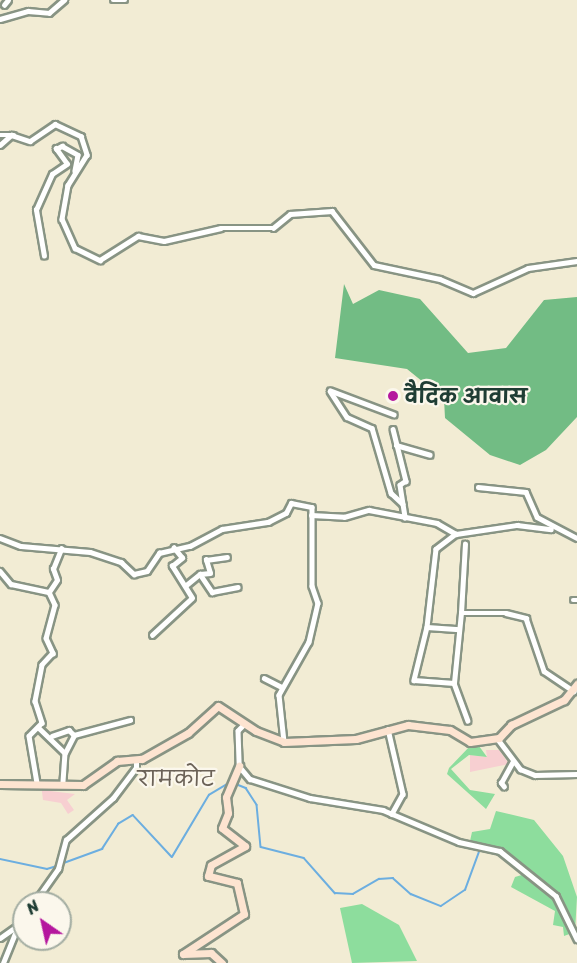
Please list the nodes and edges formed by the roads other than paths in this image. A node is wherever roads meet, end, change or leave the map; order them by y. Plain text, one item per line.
1 (8, 0) edge
2 (64, 0) edge
3 (113, 0) edge
4 (125, 0) edge
5 (4, 5) dead end
6 (0, 19) edge
7 (0, 135) edge
8 (14, 135) junction
9 (0, 145) edge
10 (74, 174) junction
11 (44, 256) dead end
12 (577, 261) edge
13 (394, 415) dead end
14 (393, 429) dead end
15 (396, 445) junction
16 (430, 455) dead end
17 (478, 487) dead end
18 (403, 504) junction
19 (311, 515) junction
20 (405, 518) junction
21 (551, 529) junction
22 (456, 534) junction
23 (0, 538) edge
24 (577, 538) edge
25 (465, 544) dead end
26 (174, 548) junction
27 (61, 549) junction
28 (227, 557) dead end
29 (0, 571) edge
30 (200, 574) junction
31 (184, 586) junction
32 (238, 587) dead end
33 (50, 592) junction
34 (461, 613) junction
35 (427, 627) junction
36 (459, 629) junction
37 (152, 635) dead end
38 (264, 678) dead end
39 (454, 683) junction
40 (282, 687) junction
41 (575, 687) edge
42 (130, 720) dead end
43 (468, 722) dead end
44 (244, 725) junction
45 (38, 727) junction
46 (388, 729) junction
47 (74, 735) junction
48 (52, 736) junction
49 (497, 738) junction
50 (284, 742) junction
51 (64, 753) junction
52 (136, 760) junction
53 (513, 763) junction
54 (239, 766) junction
55 (577, 774) edge
56 (63, 781) junction
57 (37, 783) junction
58 (0, 784) edge
59 (504, 788) dead end
60 (392, 814) junction
61 (42, 891) edge
62 (577, 939) edge
63 (12, 942) edge
64 (3, 963) edge
65 (222, 963) edge

1 - 5 street
2 - 6 street
3 - 4 street
7 - 8 street
8 - 9 street
8 - 10 street
10 - 11 street
10 - 12 street
13 - 18 street
14 - 15 street
15 - 16 street
15 - 18 street
17 - 21 street
18 - 20 street
19 - 20 street
19 - 26 street
19 - 40 street
20 - 22 street
21 - 22 street
21 - 24 street
22 - 35 street
23 - 27 street
25 - 34 street
26 - 27 street
26 - 31 street
27 - 33 street
28 - 30 street
29 - 33 street
30 - 31 street
30 - 32 street
31 - 37 street
33 - 45 street
34 - 36 street
34 - 41 street
35 - 36 street
35 - 39 street
36 - 39 street
38 - 40 street
39 - 43 street
40 - 50 street
41 - 49 main road
42 - 47 street
44 - 50 main road
44 - 52 main road
44 - 54 street
45 - 48 street
45 - 57 street
46 - 49 main road
46 - 50 main road
46 - 60 street
47 - 48 street
47 - 51 street
48 - 51 street
49 - 53 street
51 - 56 street
52 - 56 main road
52 - 61 street
53 - 55 street
53 - 59 street
54 - 60 street
54 - 65 main road
56 - 57 main road
57 - 58 main road
60 - 62 street
63 - 64 street

